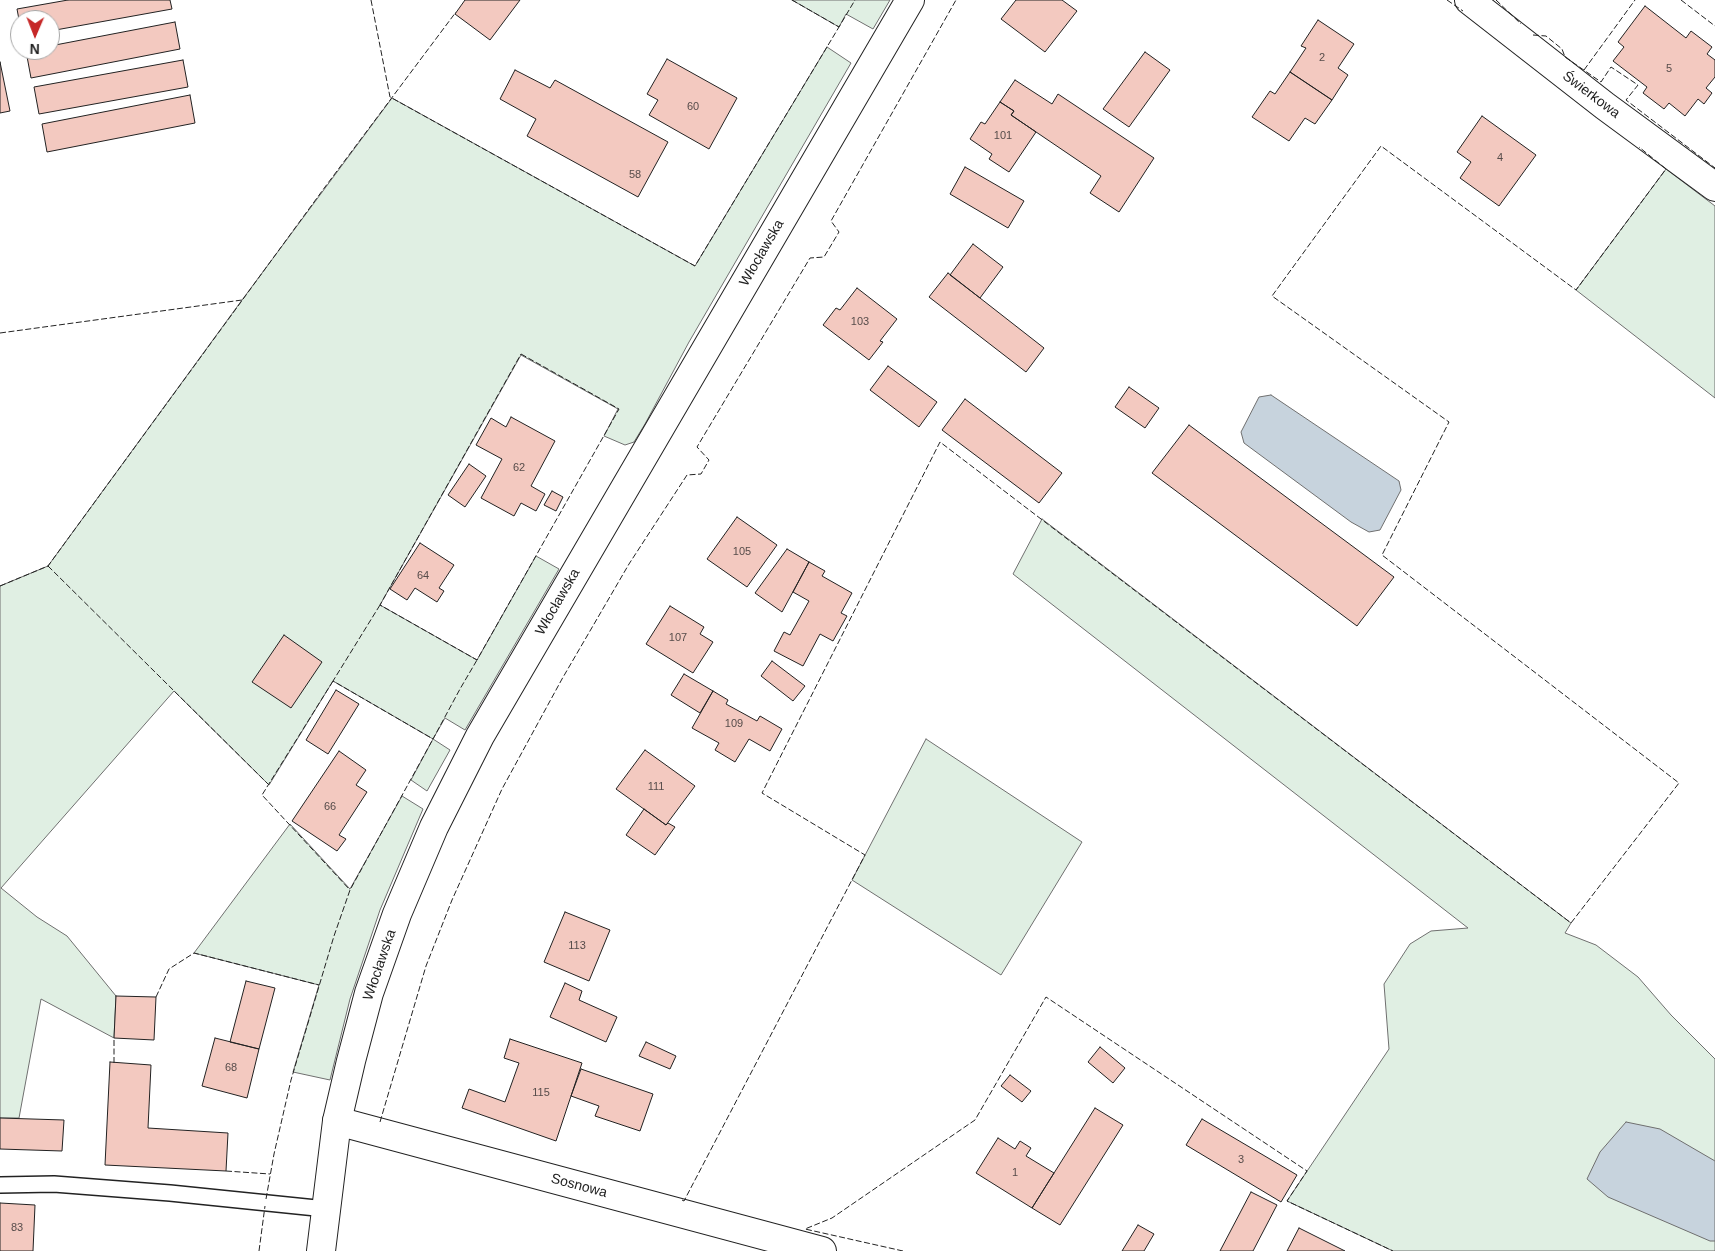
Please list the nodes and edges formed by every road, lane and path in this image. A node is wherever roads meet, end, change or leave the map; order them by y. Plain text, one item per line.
1 (910, 0) edge
2 (1470, 0) edge
3 (1715, 187) edge
4 (337, 1121) junction
5 (0, 1185) edge
6 (326, 1209) junction
7 (321, 1251) edge
8 (822, 1251) edge

1 - 4 main road, Włocławska
2 - 3 main road, Świerkowa
4 - 6 main road, Włocławska
4 - 8 main road, Sosnowa
5 - 6 lane
6 - 7 main road, Włocławska

